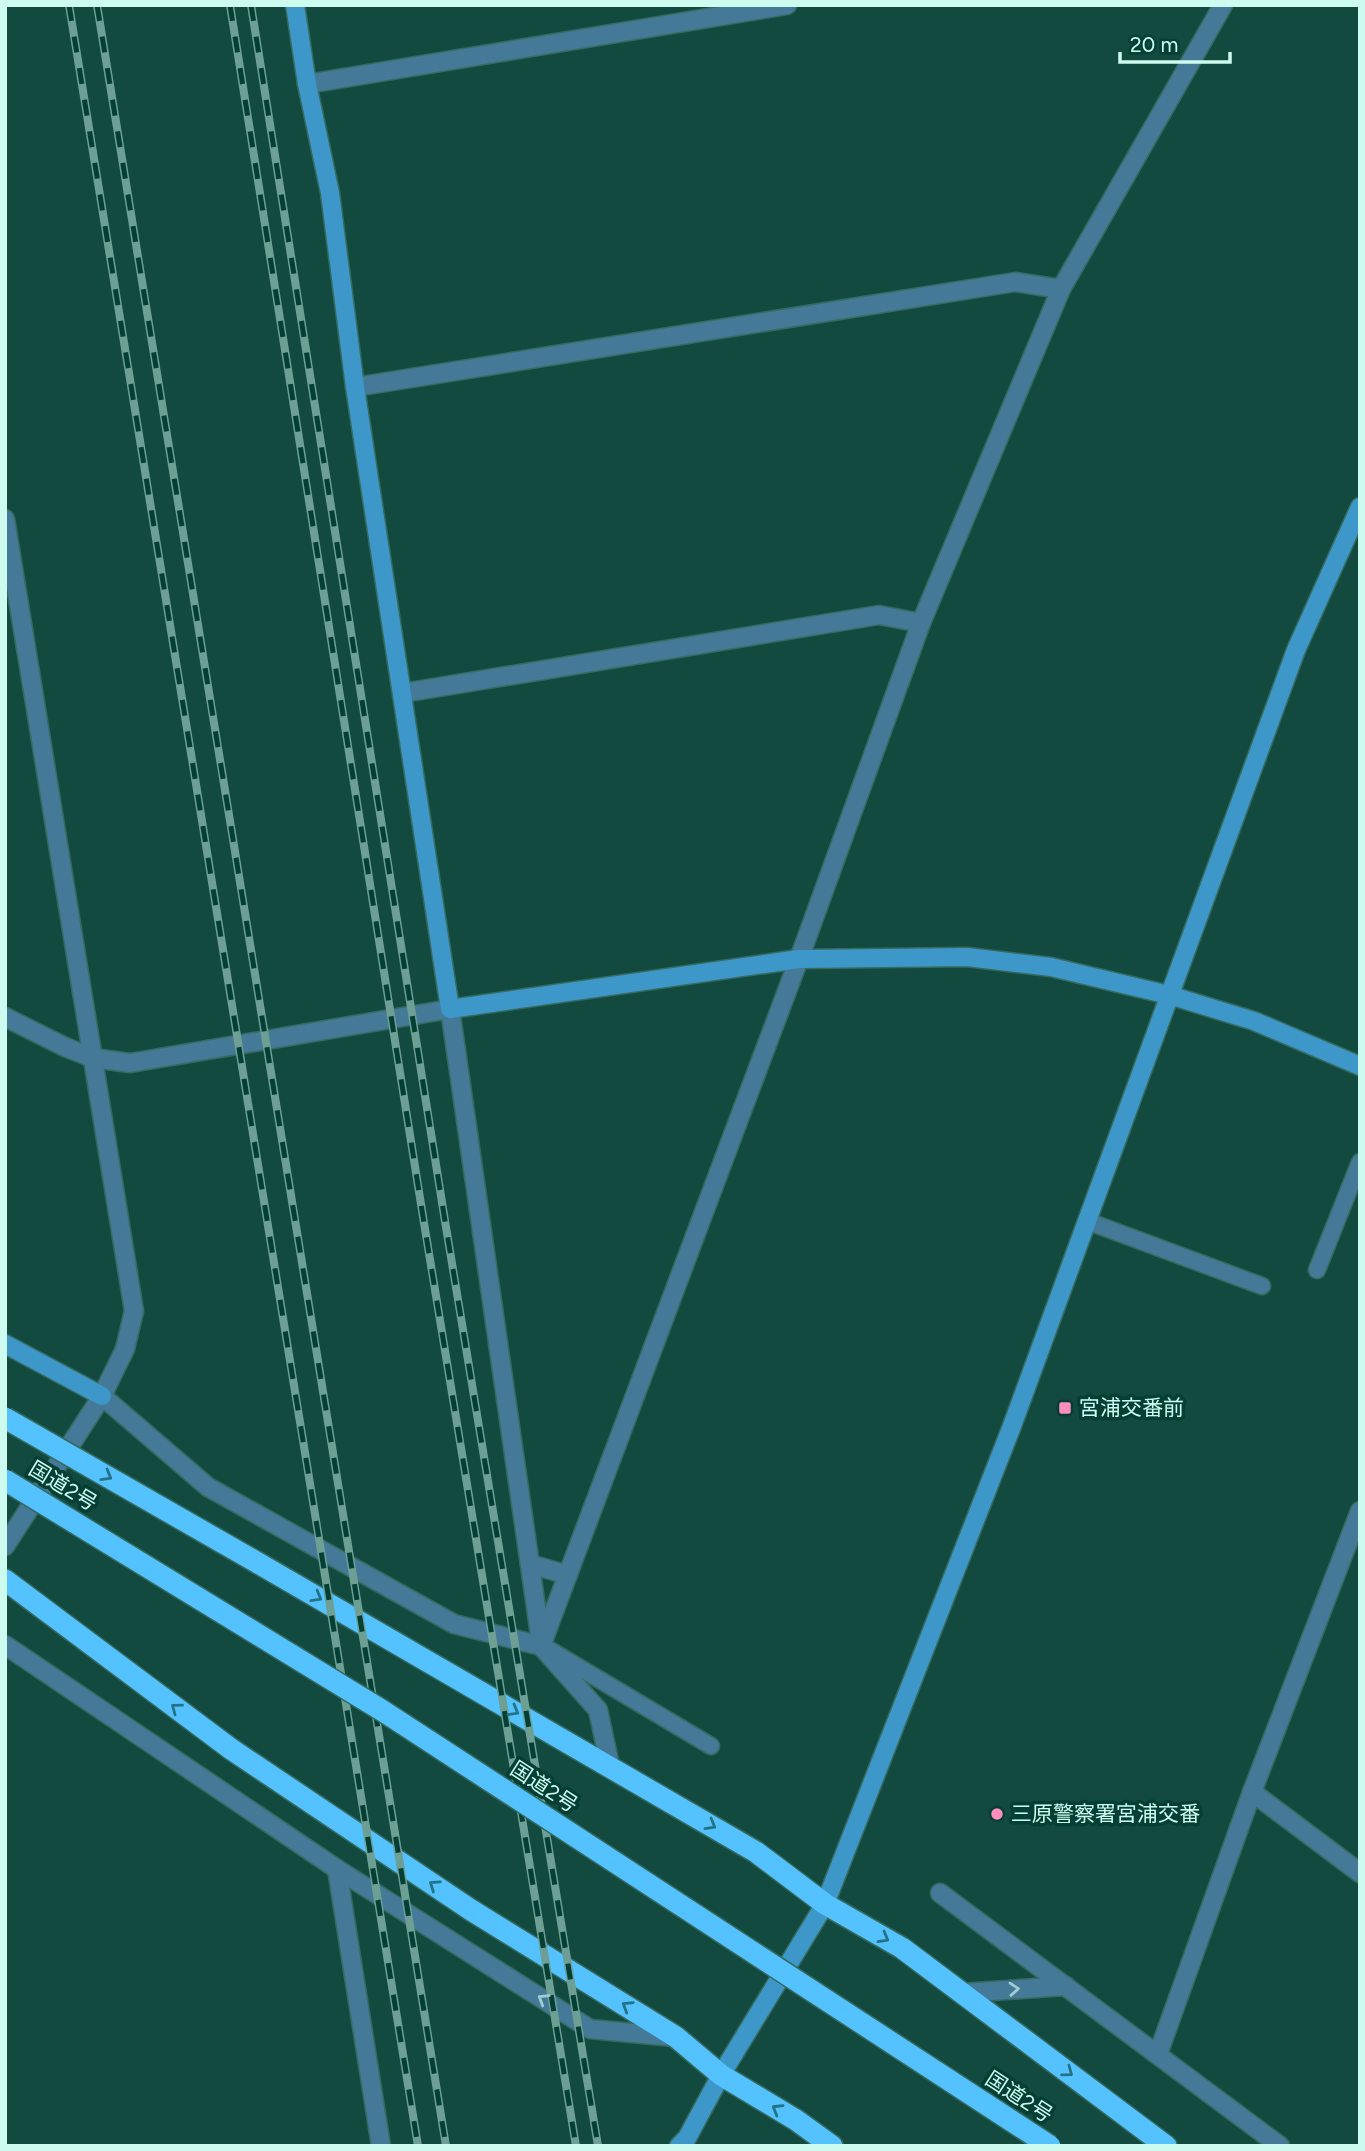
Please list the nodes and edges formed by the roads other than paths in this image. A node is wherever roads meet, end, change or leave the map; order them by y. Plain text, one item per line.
1 (295, 5) edge
2 (787, 5) edge
3 (1216, 9) edge
4 (307, 84) junction
5 (1062, 289) junction
6 (355, 387) junction
7 (1360, 507) edge
8 (5, 519) edge
9 (922, 623) junction
10 (403, 693) junction
11 (799, 959) junction
12 (1170, 995) junction
13 (450, 1009) junction
14 (5, 1017) edge
15 (93, 1058) junction
16 (1360, 1066) edge
17 (1360, 1162) edge
18 (1087, 1221) junction
19 (1317, 1270) dead end
20 (1262, 1286) dead end
21 (5, 1344) edge
22 (102, 1396) junction
23 (5, 1418) edge
24 (5, 1480) edge
25 (1360, 1511) edge
26 (5, 1546) edge
27 (530, 1564) junction
28 (568, 1575) junction
29 (5, 1580) edge
30 (5, 1645) edge
31 (541, 1646) junction
32 (711, 1746) dead end
33 (610, 1766) junction
34 (1252, 1792) junction
35 (337, 1868) junction
36 (1360, 1873) edge
37 (940, 1893) dead end
38 (825, 1904) junction
39 (1066, 1986) junction
40 (962, 1993) junction
41 (676, 2037) junction
42 (1158, 2054) junction
43 (721, 2075) junction
44 (381, 2146) edge
45 (679, 2146) edge
46 (832, 2146) edge
47 (1050, 2146) edge
48 (1166, 2146) edge
49 (1280, 2146) edge

1 - 4 street
2 - 4 street
3 - 5 street
4 - 6 street
5 - 6 street
5 - 9 street
6 - 10 street
7 - 12 street
8 - 15 street
9 - 10 street
9 - 11 street
10 - 13 street
11 - 12 street
11 - 13 street
11 - 28 street
12 - 16 street
12 - 18 street
13 - 15 street
13 - 27 street
14 - 15 street
15 - 22 street
17 - 19 lane
18 - 20 lane
18 - 38 street
21 - 22 street
22 - 26 street
22 - 31 street
23 -> 33 highway, bridge
24 - 47 highway, 国道2号, bridge
25 - 34 street
27 - 28 street
27 - 31 street
28 - 31 street
41 -> 29 highway
30 - 35 street
31 - 32 lane
31 - 33 street
33 -> 38 highway
34 - 36 street
34 - 42 street
41 -> 35 street
35 - 44 street
37 - 39 street
38 -> 40 highway
38 - 43 street
40 -> 39 street
39 - 42 street
40 -> 48 highway
41 - 43 highway
42 - 49 street
43 - 45 street
46 -> 43 highway

